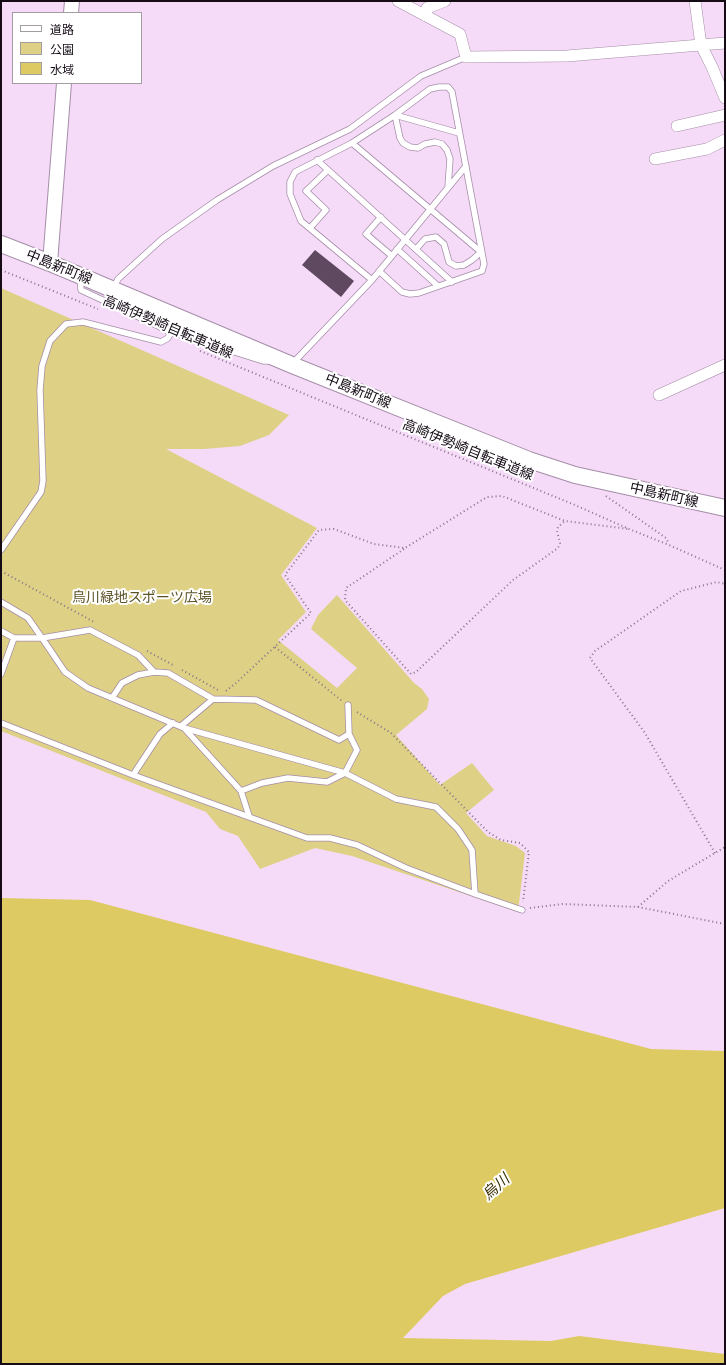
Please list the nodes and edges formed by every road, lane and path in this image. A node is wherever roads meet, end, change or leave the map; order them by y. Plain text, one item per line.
1 (72, 1) edge
2 (398, 1) edge
3 (445, 1) edge
4 (695, 1) edge
5 (71, 12) edge
6 (426, 16) junction
7 (725, 43) edge
8 (701, 45) junction
9 (466, 57) junction
10 (64, 84) edge
11 (725, 98) edge
12 (395, 115) junction
13 (725, 115) edge
14 (678, 126) dead end
15 (459, 133) junction
16 (725, 140) edge
17 (352, 143) junction
18 (318, 160) junction
19 (655, 160) dead end
20 (466, 166) junction
21 (328, 170) junction
22 (448, 187) junction
23 (430, 209) junction
24 (381, 217) junction
25 (310, 228) junction
26 (406, 239) junction
27 (1, 244) edge
28 (416, 248) junction
29 (397, 249) junction
30 (482, 252) junction
31 (392, 256) junction
32 (50, 263) junction
33 (1, 270) edge
34 (379, 271) junction
35 (80, 276) junction
36 (372, 280) junction
37 (452, 282) junction
38 (438, 286) junction
39 (112, 289) junction
40 (98, 308) dead end
41 (171, 332) junction
42 (197, 350) dead end
43 (287, 363) junction
44 (725, 365) edge
45 (659, 395) dead end
46 (603, 481) junction
47 (725, 508) edge
48 (565, 521) junction
49 (629, 529) junction
50 (669, 545) junction
51 (405, 548) junction
52 (1, 550) edge
53 (725, 570) edge
54 (1, 571) edge
55 (725, 584) edge
56 (1, 602) edge
57 (98, 624) dead end
58 (1, 631) edge
59 (14, 638) junction
60 (42, 638) junction
61 (275, 647) junction
62 (147, 651) dead end
63 (175, 666) dead end
64 (182, 670) dead end
65 (154, 672) junction
66 (1, 674) edge
67 (112, 698) junction
68 (213, 699) junction
69 (348, 705) junction
70 (1, 723) edge
71 (173, 723) junction
72 (183, 727) junction
73 (349, 734) junction
74 (345, 774) junction
75 (133, 775) junction
76 (241, 791) junction
77 (249, 816) junction
78 (725, 847) edge
79 (715, 853) junction
80 (475, 894) junction
81 (638, 907) junction
82 (522, 910) junction
83 (725, 924) edge

1 - 5 street
2 - 6 street
3 - 6 street
4 - 8 street
6 - 9 street
7 - 8 street
8 - 9 street
8 - 11 street
9 - 39 lane
10 - 32 street
12 - 15 lane
12 - 15 lane
12 - 17 lane
12 - 22 lane
13 - 14 street
15 - 20 lane
16 - 19 street
17 - 18 lane
17 - 23 lane
18 - 21 lane
18 - 25 lane
20 - 22 lane
20 - 30 lane
21 - 24 lane
21 - 25 lane
22 - 23 lane
23 - 26 lane
23 - 30 lane
24 - 26 lane
24 - 31 lane
25 - 36 lane
26 - 28 lane
26 - 29 lane
27 - 32 main road, 中島新町線
28 - 30 lane
28 - 37 lane
29 - 31 lane
29 - 38 lane
30 - 37 lane
31 - 34 lane
32 - 35 main road, 中島新町線
33 - 40 path, 高崎伊勢崎自転車道線
34 - 36 lane
34 - 38 lane
35 - 39 main road, 中島新町線
35 - 41 lane
36 - 43 lane
37 - 38 lane
39 - 43 main road, 中島新町線
41 - 43 lane
41 - 52 lane
42 - 49 path, 高崎伊勢崎自転車道線
43 - 46 main road, 中島新町線
44 - 45 street
46 - 47 main road, 中島新町線
46 - 50 path
48 - 49 path
48 - 51 path
48 - 51 path
49 - 50 path, 高崎伊勢崎自転車道線
50 - 53 path, 高崎伊勢崎自転車道線
51 - 61 path
54 - 57 path
55 - 79 path
56 - 60 lane
58 - 59 lane
59 - 60 lane
59 - 66 lane
60 - 65 lane
60 - 67 lane
61 - 64 path
61 - 69 path
62 - 63 path
65 - 67 lane
65 - 68 lane
67 - 71 lane
68 - 72 lane
68 - 73 lane
69 - 73 lane
69 - 82 path
70 - 75 lane
71 - 72 lane
71 - 75 lane
72 - 74 lane
72 - 76 lane
73 - 74 lane
74 - 76 lane
74 - 80 lane
75 - 77 lane
76 - 77 lane
77 - 80 lane
78 - 79 path
79 - 81 path
80 - 82 lane
81 - 82 path
81 - 83 path

